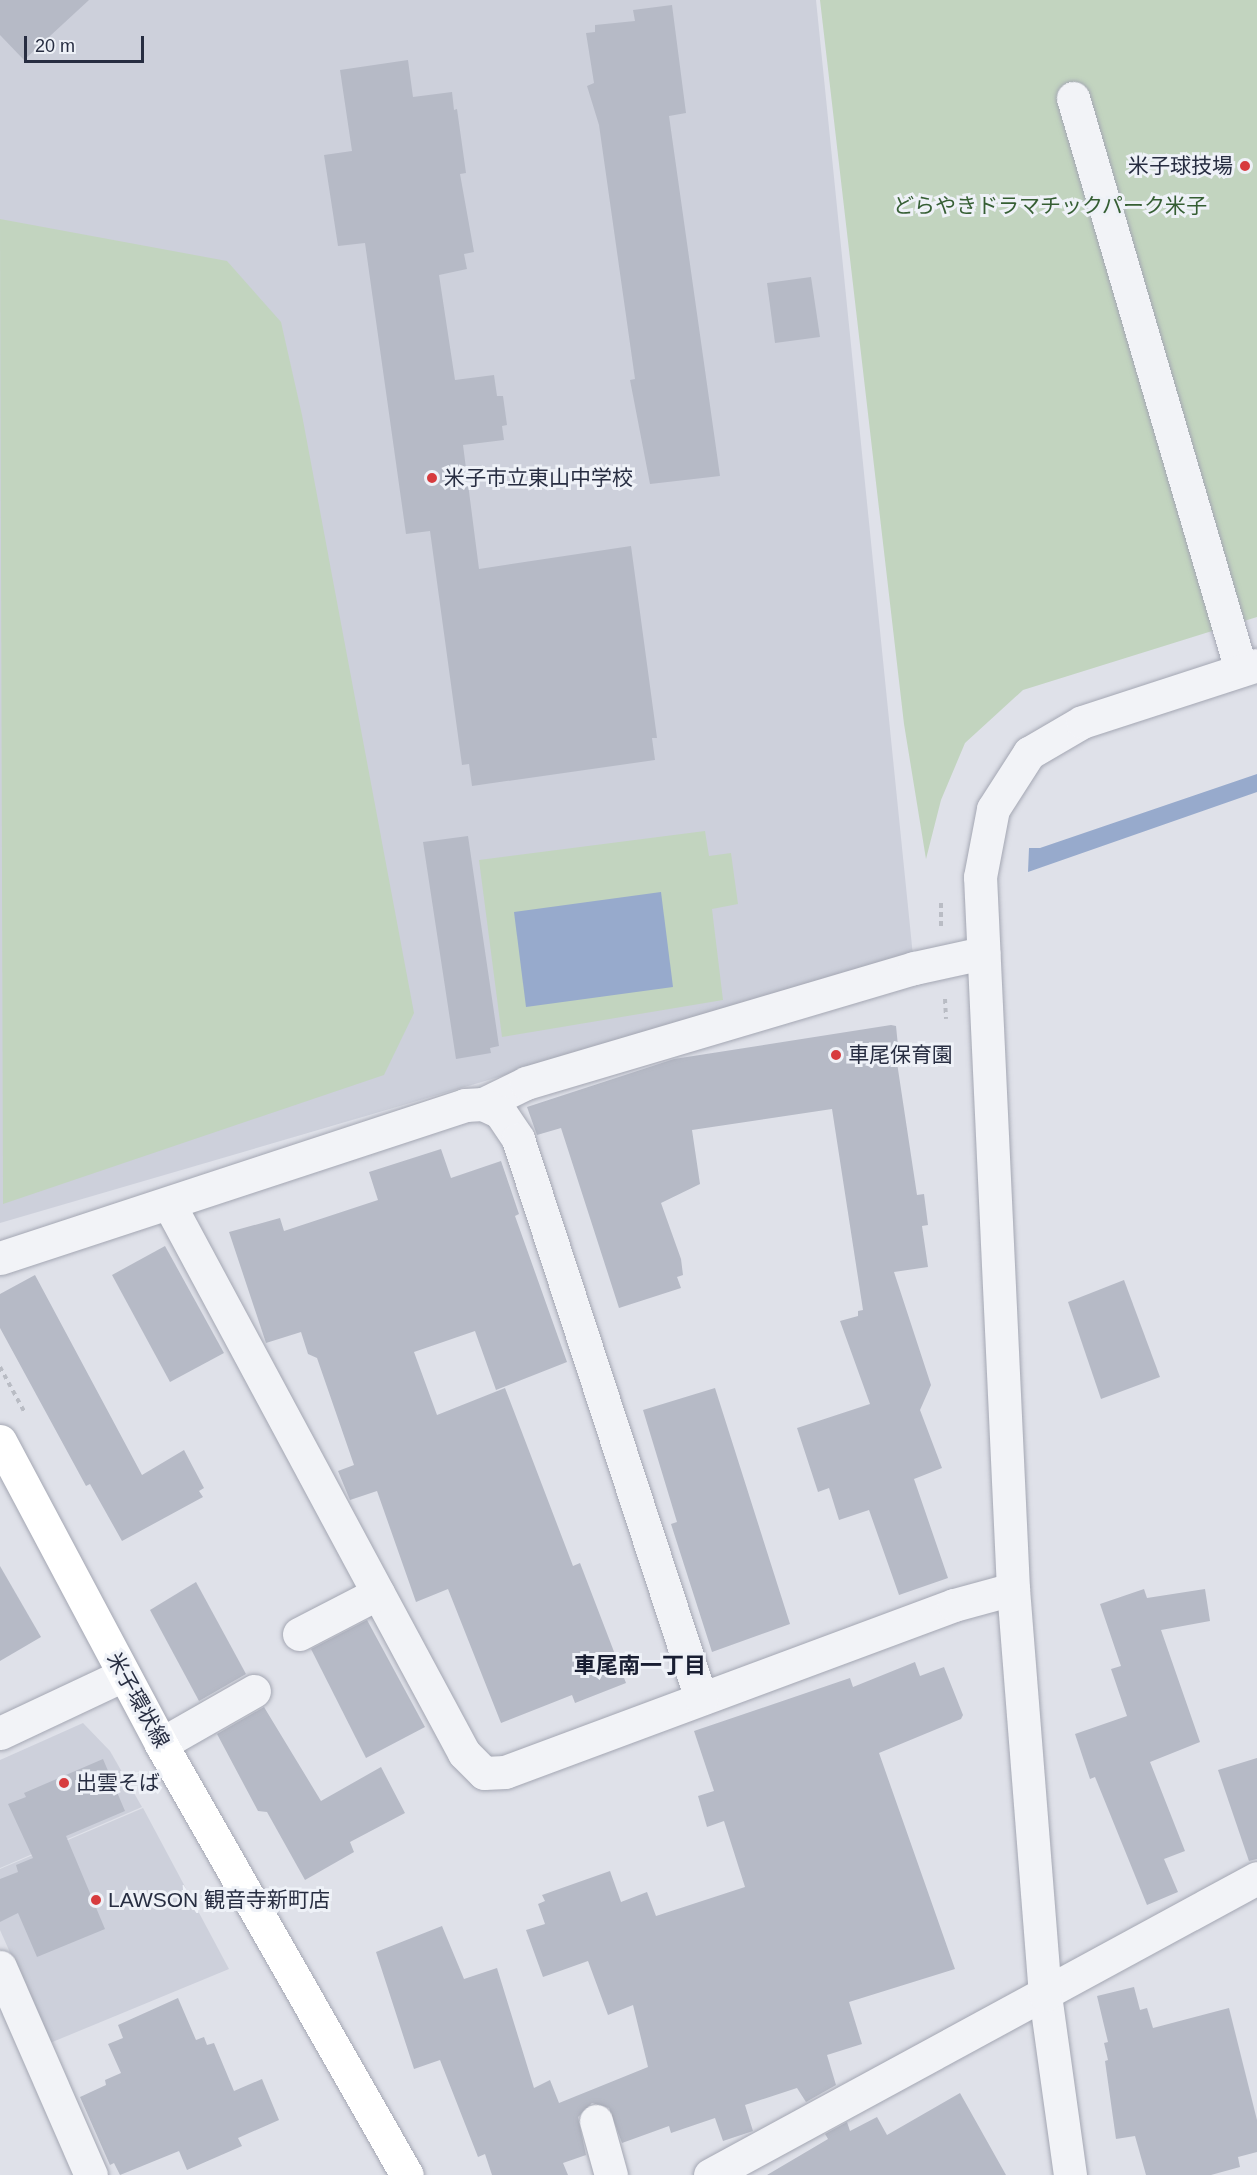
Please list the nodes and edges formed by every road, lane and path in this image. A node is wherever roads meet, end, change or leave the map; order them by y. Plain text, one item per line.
1 (1073, 98) dead end
2 (1249, 667) edge
3 (983, 953) junction
4 (483, 1104) junction
5 (169, 1204) junction
6 (0, 1258) edge
7 (0, 1441) edge
8 (1013, 1589) junction
9 (378, 1593) junction
10 (299, 1634) dead end
11 (123, 1676) junction
12 (254, 1691) dead end
13 (701, 1699) junction
14 (0, 1733) edge
15 (161, 1744) junction
16 (1257, 1878) edge
17 (0, 1968) edge
18 (1046, 1995) junction
19 (596, 2121) dead end
20 (92, 2175) edge
21 (407, 2175) edge
22 (611, 2175) edge
23 (710, 2175) edge
24 (1070, 2175) edge

1 - 2 street
2 - 3 street
3 - 4 street
3 - 8 street
4 - 5 street
4 - 13 street
5 - 6 street
5 - 9 street
7 - 11 main road, 米子環状線
8 - 13 street
8 - 18 street
9 - 10 street
9 - 13 street
11 - 14 street
11 - 15 main road, 米子環状線
12 - 15 street
15 - 21 main road, 米子環状線
16 - 18 street
17 - 20 street
18 - 23 street
18 - 24 street
19 - 22 street

